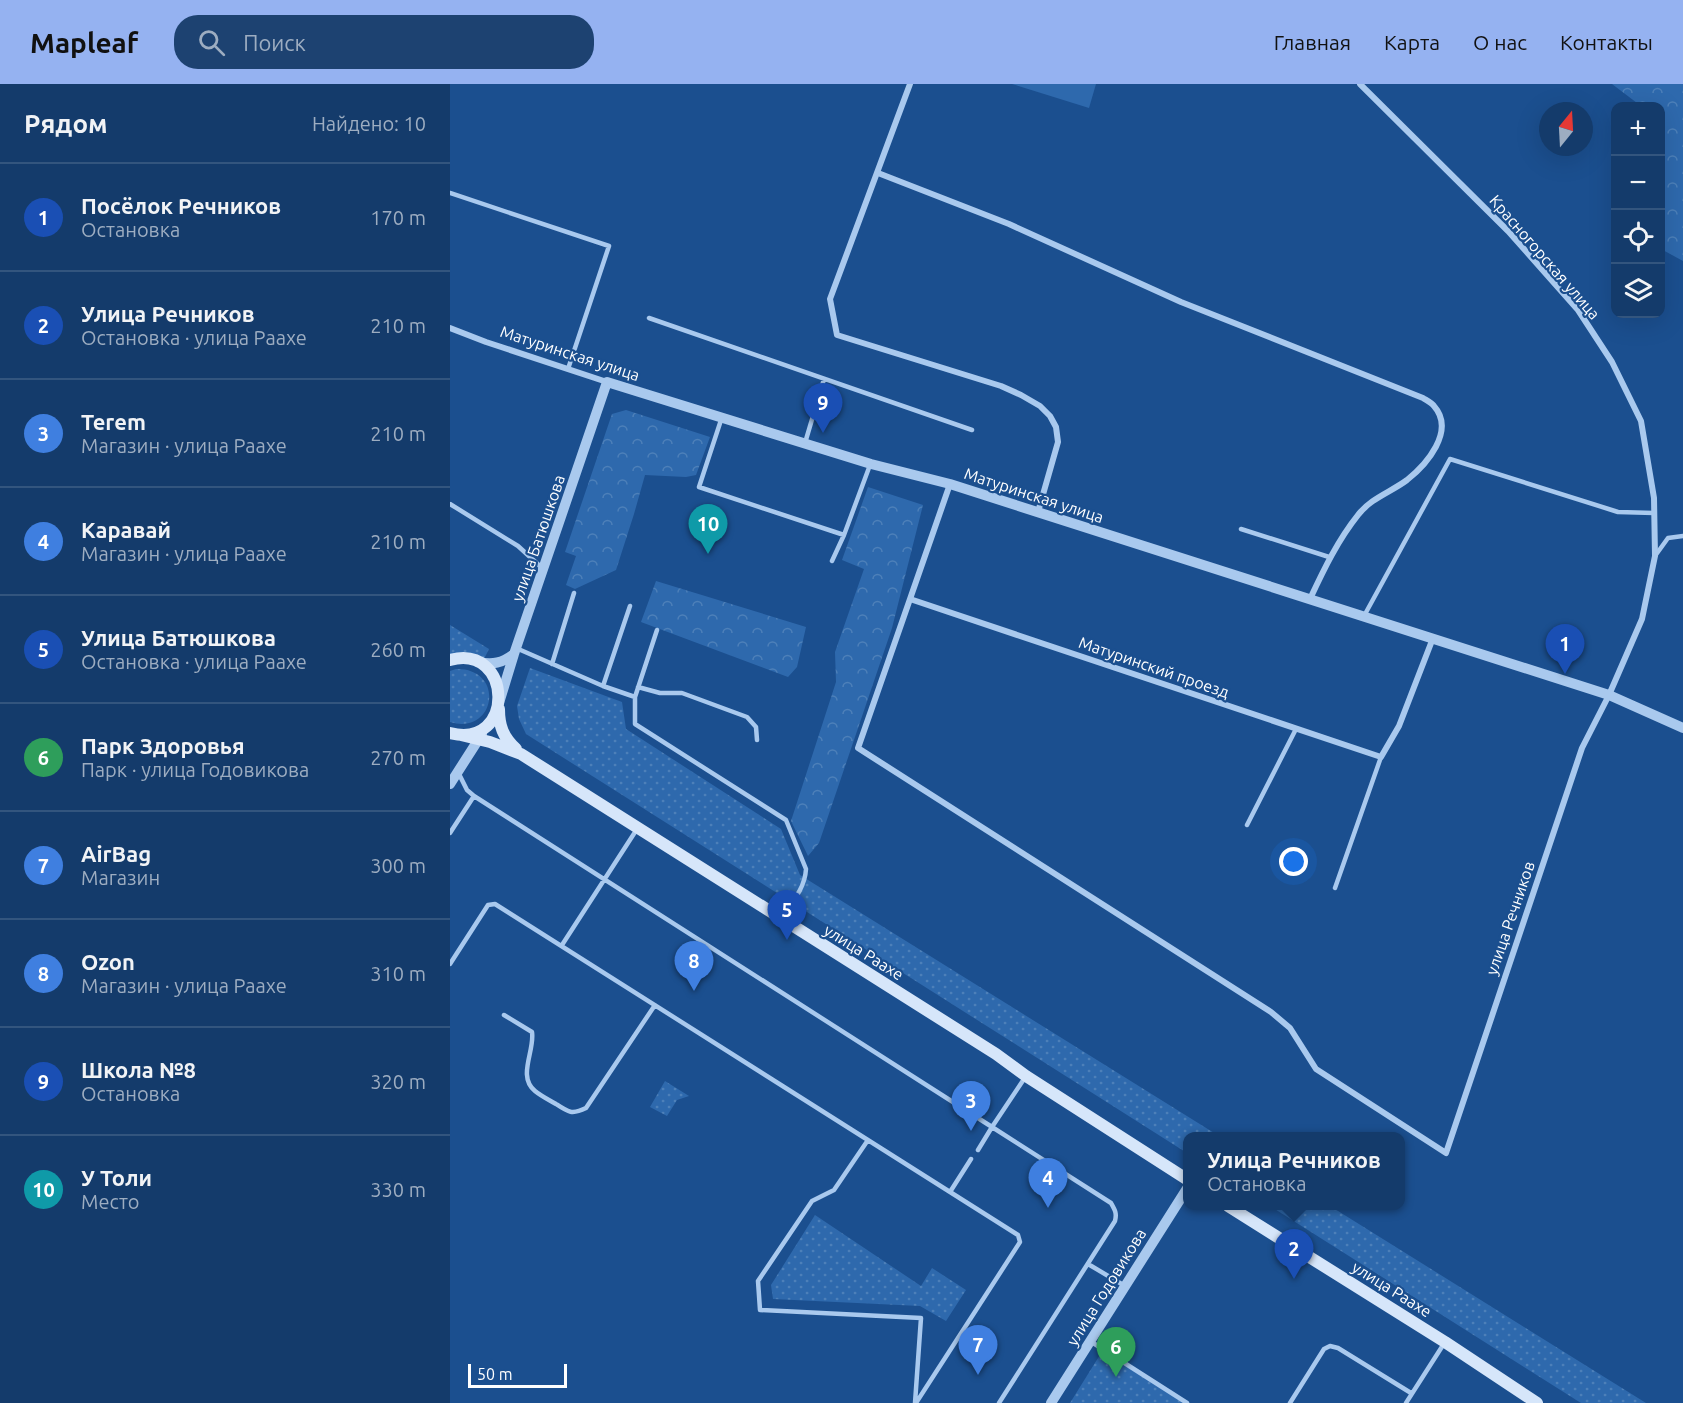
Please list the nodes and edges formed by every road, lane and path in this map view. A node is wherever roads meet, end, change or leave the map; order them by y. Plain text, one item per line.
1 (910, 84) edge
2 (1360, 84) edge
3 (878, 173) junction
4 (450, 194) edge
5 (649, 318) dead end
6 (450, 328) edge
7 (568, 369) junction
8 (824, 379) junction
9 (607, 382) junction
10 (722, 417) junction
11 (972, 430) dead end
12 (805, 442) junction
13 (871, 464) junction
14 (950, 484) junction
15 (450, 504) edge
16 (1038, 512) junction
17 (1654, 513) junction
18 (1241, 529) dead end
19 (844, 535) junction
20 (1683, 536) edge
21 (1655, 556) junction
22 (1329, 557) junction
23 (832, 561) dead end
24 (544, 570) junction
25 (574, 593) dead end
26 (910, 599) junction
27 (1310, 599) junction
28 (630, 606) dead end
29 (1364, 616) junction
30 (657, 630) dead end
31 (1433, 638) junction
32 (515, 651) junction
33 (454, 659) edge
34 (476, 662) junction
35 (552, 664) junction
36 (603, 686) junction
37 (638, 687) junction
38 (1609, 695) junction
39 (635, 697) junction
40 (499, 704) junction
41 (488, 723) junction
42 (1683, 728) edge
43 (1296, 729) junction
44 (455, 734) edge
45 (479, 739) junction
46 (757, 740) dead end
47 (521, 754) junction
48 (1381, 757) junction
49 (458, 772) junction
50 (450, 784) edge
51 (474, 796) junction
52 (1247, 825) dead end
53 (638, 828) junction
54 (450, 833) edge
55 (604, 880) junction
56 (1335, 888) dead end
57 (781, 918) junction
58 (562, 945) junction
59 (450, 964) edge
60 (655, 1005) junction
61 (504, 1016) dead end
62 (1026, 1076) junction
63 (992, 1128) junction
64 (868, 1140) junction
65 (978, 1149) dead end
66 (971, 1159) dead end
67 (1183, 1177) edge
68 (950, 1192) junction
69 (1183, 1194) edge
70 (1234, 1210) edge
71 (1088, 1264) junction
72 (1125, 1286) junction
73 (1090, 1341) junction
74 (1444, 1342) junction
75 (1411, 1393) junction
76 (916, 1403) edge
77 (999, 1403) edge
78 (1051, 1403) edge
79 (1187, 1403) edge
80 (1290, 1403) edge
81 (1406, 1403) edge
82 (1537, 1403) edge

1 - 3 street
2 - 17 street, Красногорская улица
3 - 16 street
3 - 22 street
4 - 7 lane
5 - 8 lane
6 - 7 street, Матуринская улица
7 - 9 street, Матуринская улица
8 - 11 lane
8 - 12 lane
9 - 10 street, Матуринская улица
9 - 24 street, улица Батюшкова
10 - 12 street, Матуринская улица
10 - 19 lane
12 - 13 street, Матуринская улица
13 - 14 street, Матуринская улица
13 - 19 lane
14 - 16 street, Матуринская улица
14 - 26 street
15 - 24 lane
16 - 27 street, Матуринская улица
17 - 21 street, Красногорская улица
17 - 29 lane
18 - 22 lane
19 - 23 lane
20 - 21 lane
21 - 38 street
22 - 27 street
24 - 32 street, улица Батюшкова
25 - 35 lane
26 - 38 street, улица Речников
26 - 43 street, Матуринский проезд
27 - 29 street, Матуринская улица
28 - 36 lane
29 - 31 street, Матуринская улица
30 - 37 lane
31 - 38 street, Матуринская улица
31 - 48 street
32 - 34 street
32 - 35 lane
32 - 40 street, улица Батюшкова
33 - 34 main road
34 - 40 main road
35 - 36 lane
36 - 39 lane
37 - 39 lane
37 - 46 lane
38 - 42 street, Матуринская улица
39 - 57 lane
40 - 41 main road
40 - 47 main road
41 - 44 main road
41 - 45 street
43 - 48 street, Матуринский проезд
43 - 52 lane
44 - 45 main road
45 - 47 main road
45 - 49 street
47 - 53 main road, улица Раахе
48 - 56 lane
49 - 50 street
49 - 51 lane
51 - 54 lane
51 - 55 lane
53 - 55 lane
53 - 57 main road, улица Раахе
55 - 58 lane
55 - 63 lane
57 - 62 main road, улица Раахе
58 - 59 lane
58 - 60 lane
60 - 61 lane
60 - 64 lane
62 - 63 lane
62 - 67 main road, улица Раахе
63 - 65 lane
63 - 71 lane
64 - 68 lane
64 - 76 lane
66 - 68 lane
68 - 76 lane
69 - 72 street, улица Годовикова
70 - 74 main road, улица Раахе
71 - 72 lane
71 - 77 lane
72 - 73 street, улица Годовикова
73 - 78 street, улица Годовикова
73 - 79 lane
74 - 75 lane
74 - 82 main road, улица Раахе
75 - 80 lane
75 - 81 lane

